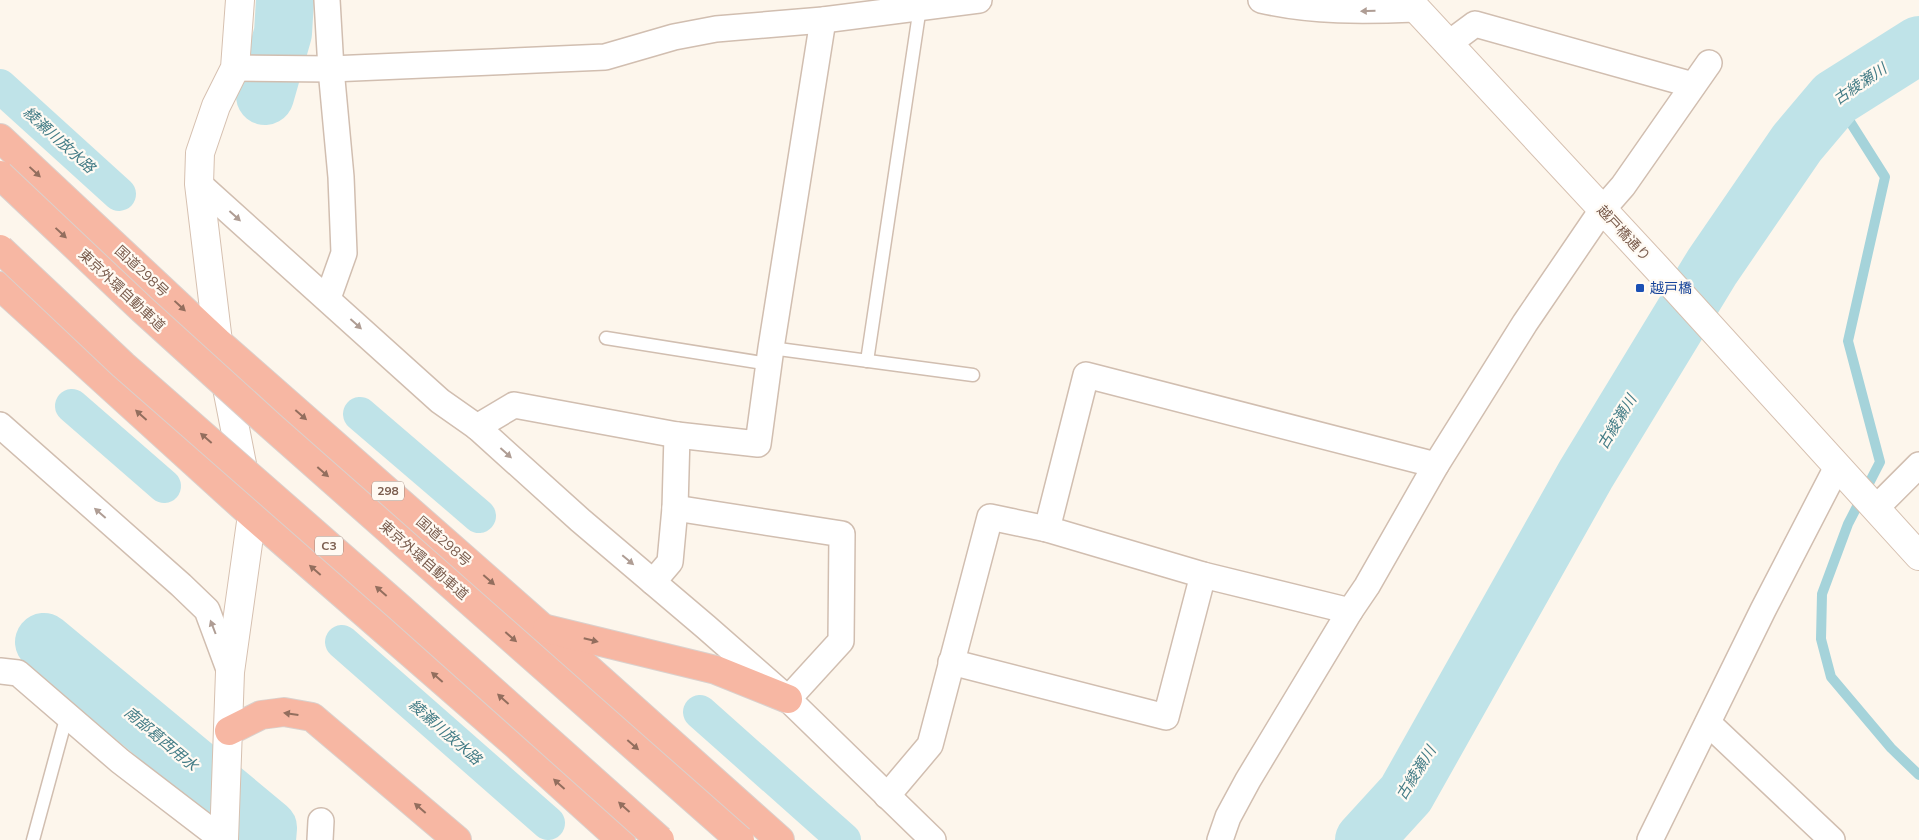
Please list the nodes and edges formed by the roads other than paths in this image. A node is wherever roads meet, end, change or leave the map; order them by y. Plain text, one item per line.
1 (240, 0) edge
2 (327, 0) edge
3 (979, 0) edge
4 (1261, 0) edge
5 (1412, 5) edge
6 (920, 7) junction
7 (823, 20) junction
8 (1448, 44) junction
9 (1709, 63) dead end
10 (235, 68) junction
11 (331, 70) junction
12 (1693, 85) junction
13 (0, 138) edge
14 (0, 175) edge
15 (199, 184) junction
16 (1602, 210) junction
17 (0, 250) edge
18 (0, 286) edge
19 (328, 298) junction
20 (606, 338) dead end
21 (218, 342) junction
22 (770, 356) junction
23 (866, 361) junction
24 (973, 375) dead end
25 (0, 425) edge
26 (477, 427) junction
27 (677, 435) junction
28 (1436, 465) junction
29 (1919, 466) edge
30 (1838, 467) junction
31 (675, 508) junction
32 (1876, 508) junction
33 (252, 515) junction
34 (1047, 529) junction
35 (1919, 556) edge
36 (1203, 575) junction
37 (653, 582) junction
38 (1350, 611) junction
39 (543, 628) junction
40 (951, 662) junction
41 (0, 671) edge
42 (230, 672) junction
43 (788, 699) junction
44 (67, 715) junction
45 (1708, 723) junction
46 (228, 740) junction
47 (887, 796) junction
48 (34, 840) edge
49 (224, 840) edge
50 (456, 840) edge
51 (622, 840) edge
52 (660, 840) edge
53 (740, 840) edge
54 (780, 840) edge
55 (934, 840) edge
56 (1220, 840) edge
57 (1650, 840) edge
58 (1832, 840) edge

1 - 10 street
2 - 11 street
3 - 6 street
5 -> 4 street
5 - 8 street, 越戸橋通り
6 - 7 street
6 - 23 lane
7 - 11 street
7 - 22 street
8 - 12 street
8 - 16 street, 越戸橋通り
9 - 12 street
10 - 11 street
10 - 15 street
11 - 19 street
12 - 16 street
13 -> 21 highway, 国道298号 / 298
14 -> 53 highway, 東京外環自動車道, bridge
15 -> 19 street
15 - 21 street
16 - 28 street
16 - 30 street, 越戸橋通り
52 -> 17 highway, C3, bridge
33 -> 18 highway
19 -> 26 street
20 - 22 lane
21 - 33 street
21 -> 39 highway, 国道298号 / 298
22 - 23 lane
22 - 27 street
23 - 24 lane
42 -> 25 street
26 - 27 street
26 -> 37 street
27 - 31 street
28 - 34 street
28 - 38 street
29 - 32 street
30 - 32 street, 越戸橋通り
30 - 45 street
31 - 37 street
31 - 43 street
32 - 35 street, 越戸橋通り
33 - 42 street
51 -> 33 highway
34 - 36 street
34 - 40 street
36 - 38 street
36 - 40 street
37 - 43 street
38 - 56 street
39 -> 43 highway
39 - 54 highway, 国道298号 / 298
40 - 47 street
41 - 44 street
42 - 46 street
43 - 47 street
44 - 48 lane
44 - 49 street
45 - 57 street
45 - 58 street
46 - 49 street
50 -> 46 highway
47 - 55 street

